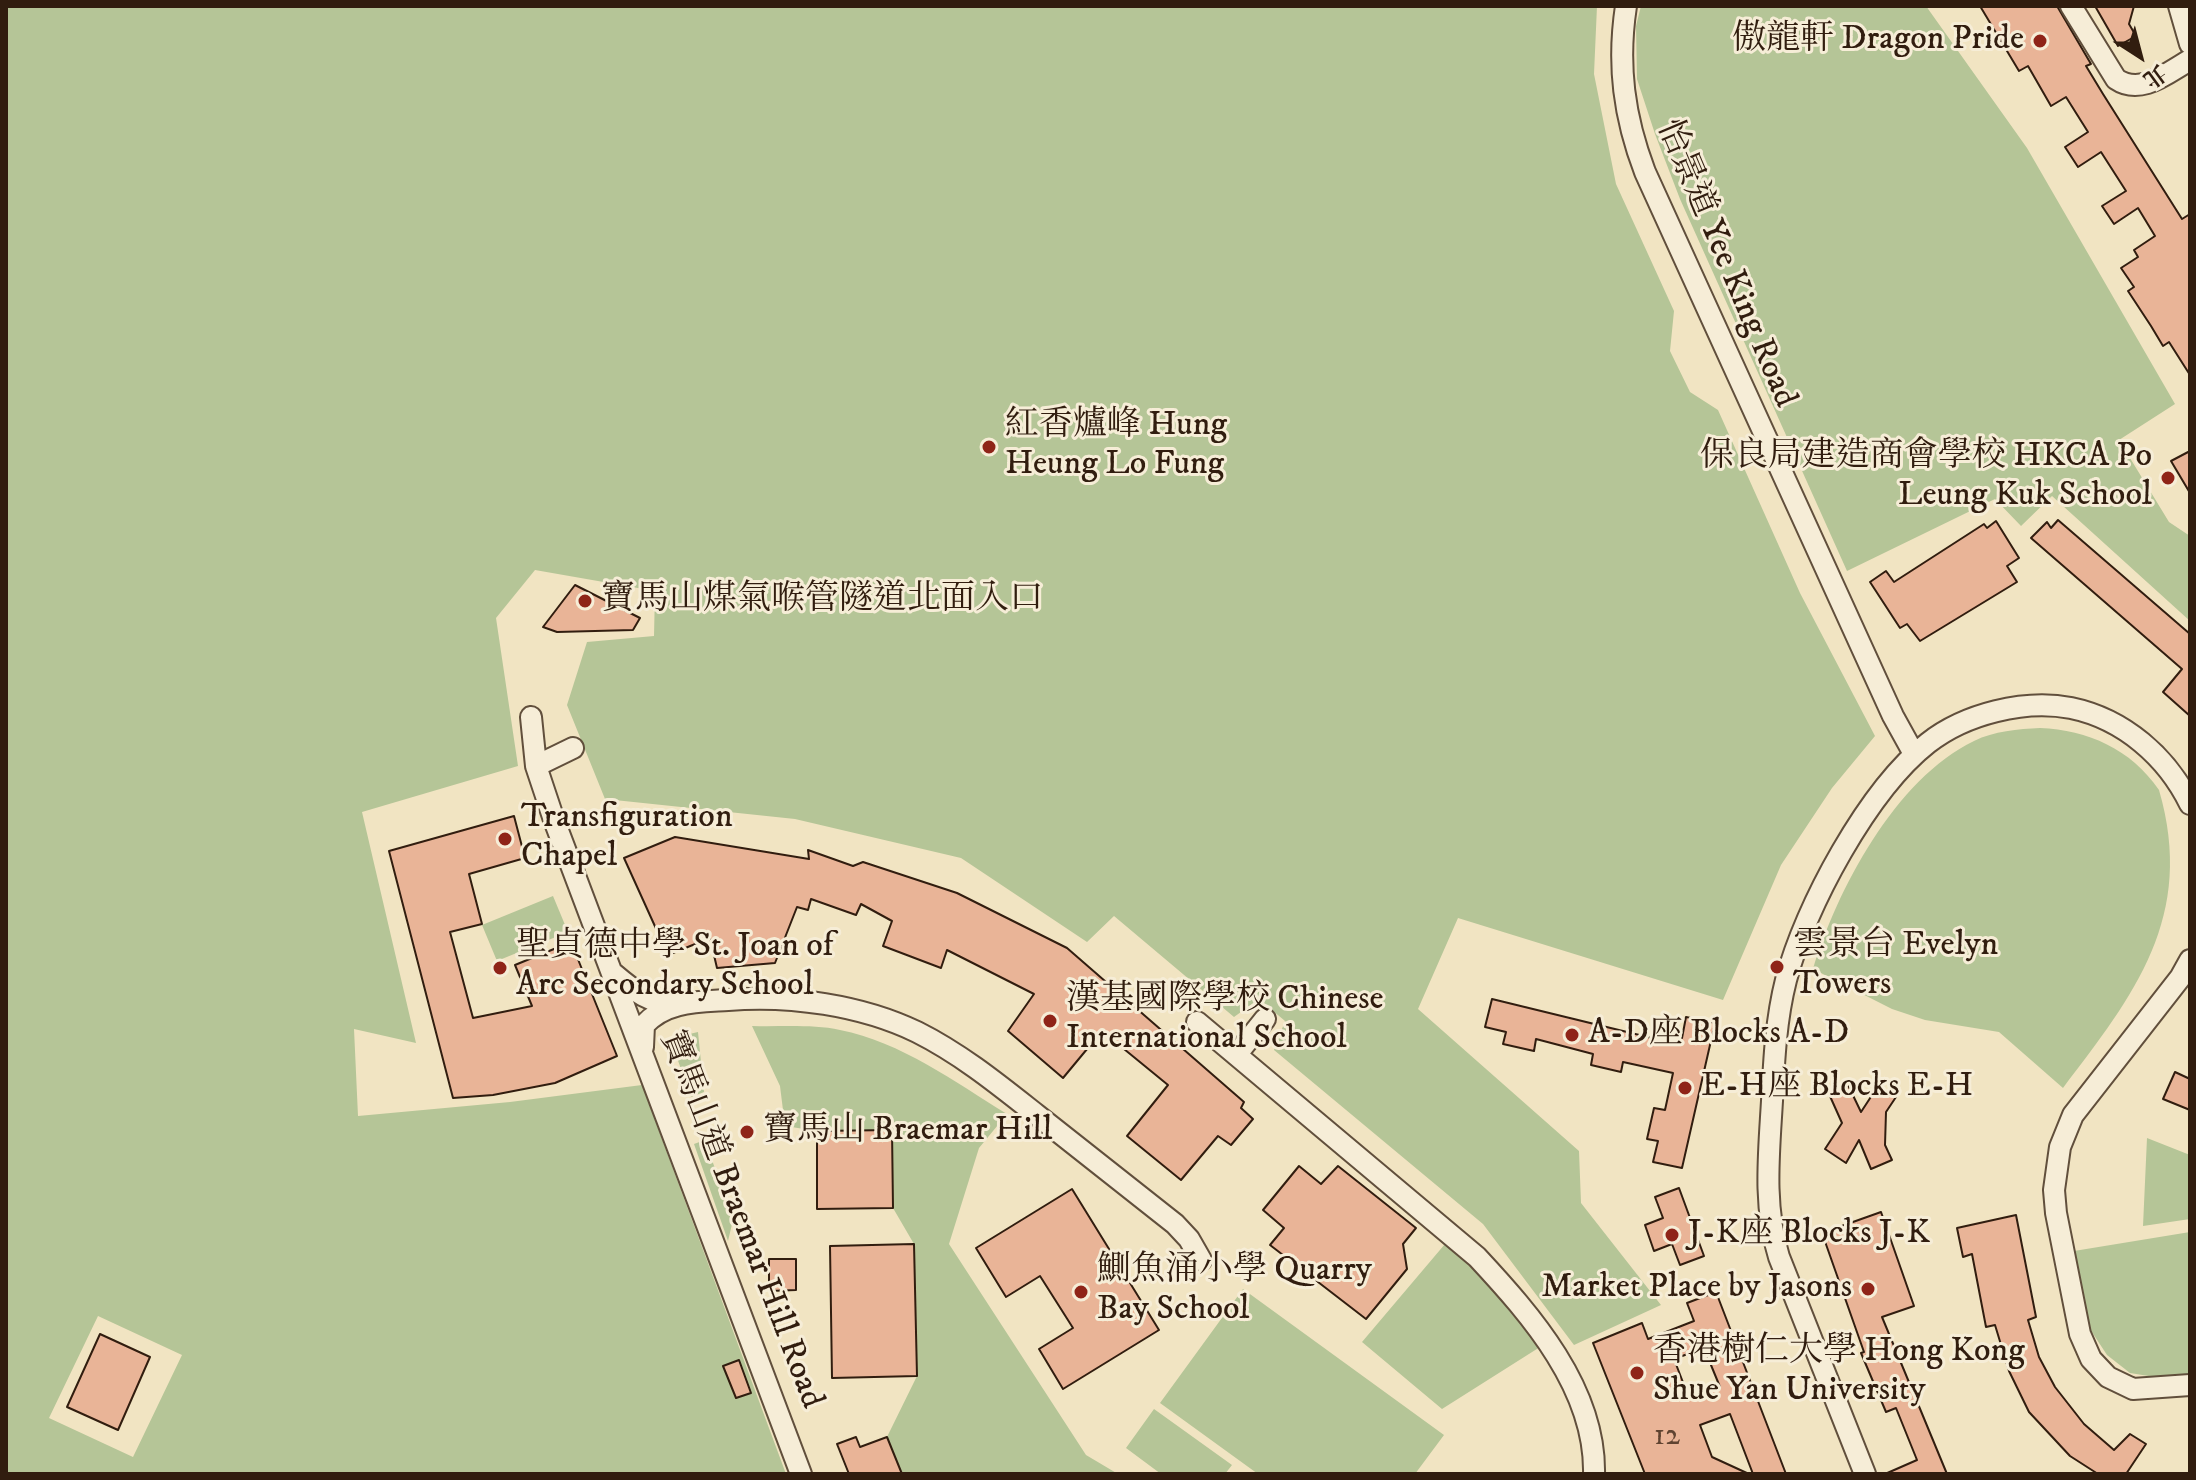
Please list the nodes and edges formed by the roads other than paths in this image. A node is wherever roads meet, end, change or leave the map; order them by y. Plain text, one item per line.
1 (1626, 6) edge
2 (2071, 6) edge
3 (2179, 6) edge
4 (2190, 44) edge
5 (2190, 60) edge
6 (531, 717) dead end
7 (573, 748) dead end
8 (1914, 754) junction
9 (536, 766) junction
10 (2190, 804) edge
11 (2190, 960) edge
12 (612, 972) junction
13 (687, 1003) junction
14 (1265, 1019) dead end
15 (1197, 1022) dead end
16 (1237, 1054) junction
17 (644, 1059) junction
18 (1201, 1260) dead end
19 (2190, 1385) edge
20 (801, 1474) edge
21 (1594, 1474) edge
22 (1865, 1474) edge

1 - 8 street, 怡景道 Yee King Road
2 - 5 street
3 - 4 street
6 - 9 street, 寶馬山道 Braemar Hill Road
7 - 9 street
8 - 10 street
8 - 22 street
9 - 12 street, 寶馬山道 Braemar Hill Road
11 - 19 street
12 - 13 street
12 - 17 street, 寶馬山道 Braemar Hill Road
13 - 17 street
13 - 18 street
14 - 16 street
15 - 16 street
16 - 21 street
17 - 20 street, 寶馬山道 Braemar Hill Road

